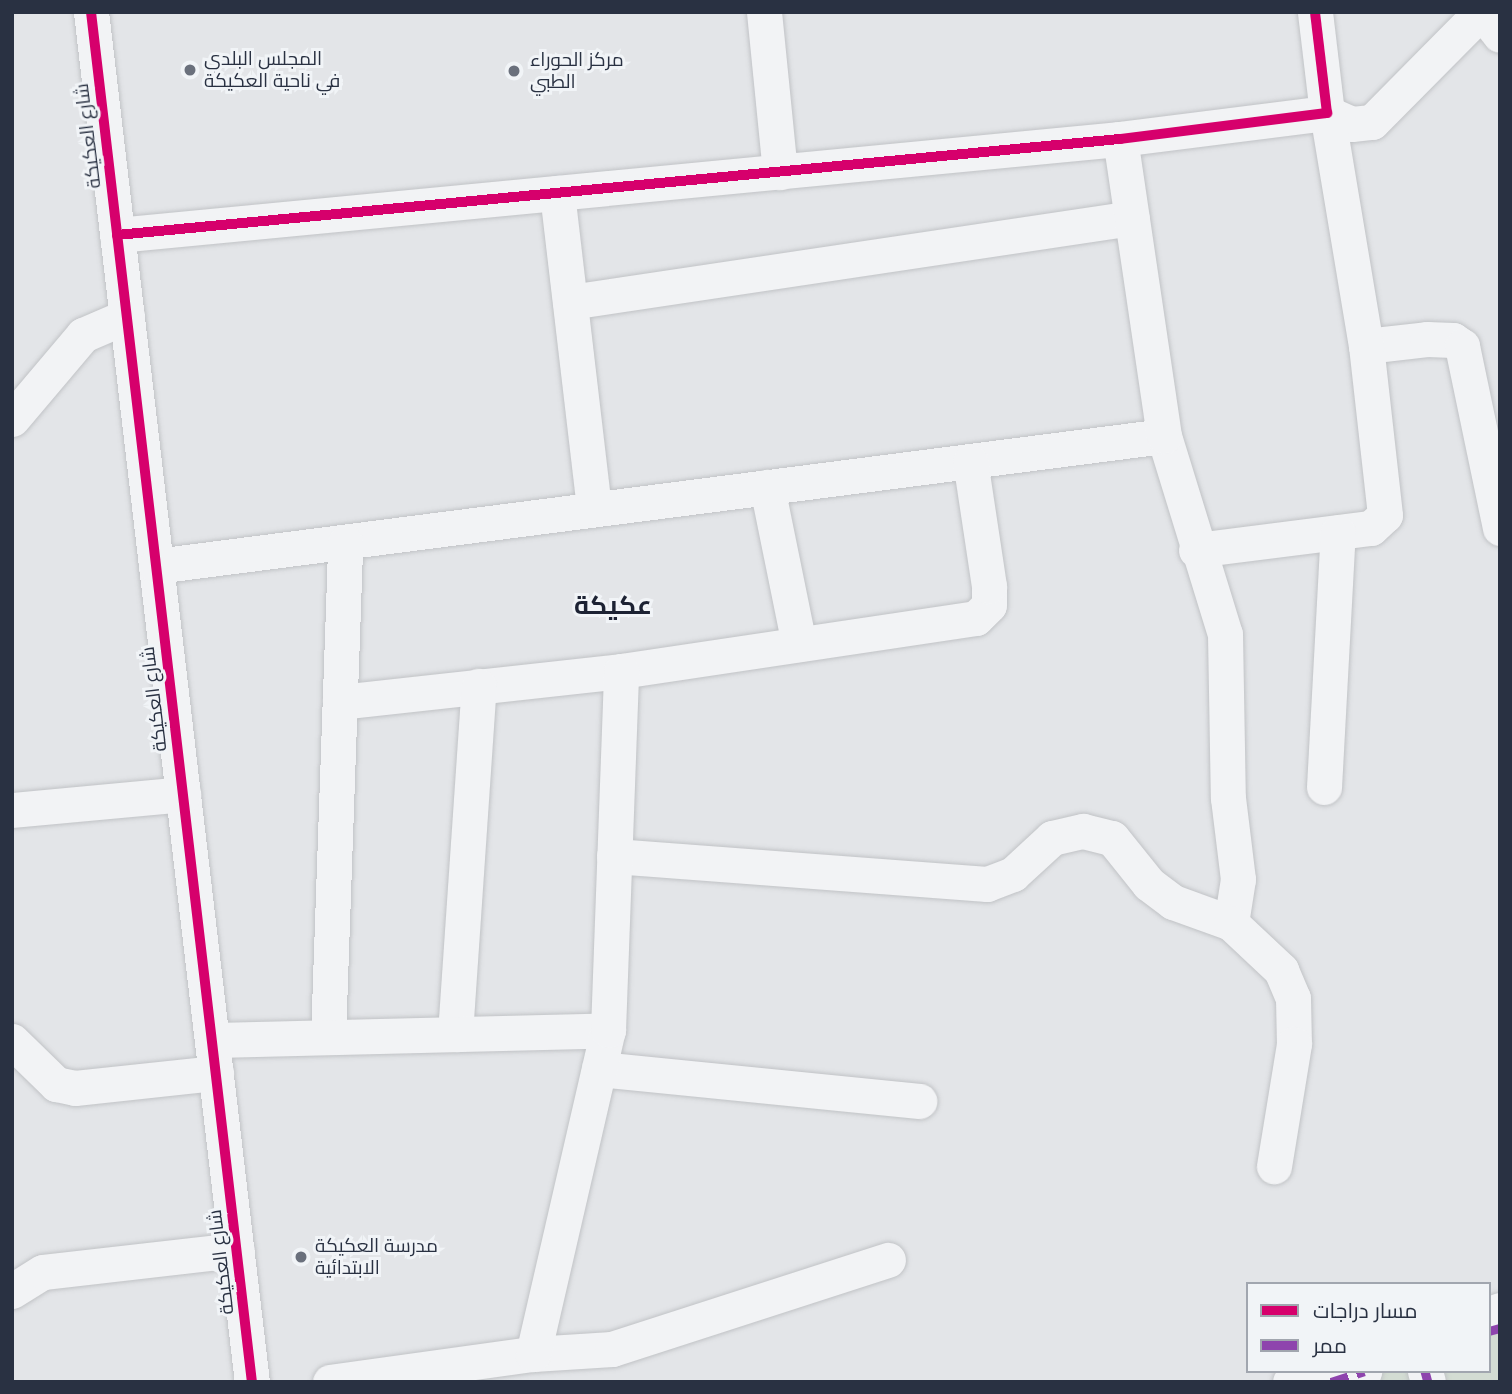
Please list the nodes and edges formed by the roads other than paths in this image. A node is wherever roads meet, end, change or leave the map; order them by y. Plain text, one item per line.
1 (91, 12) edge
2 (764, 12) edge
3 (1315, 12) edge
4 (1482, 12) edge
5 (1500, 35) edge
6 (1327, 113) junction
7 (1120, 139) junction
8 (780, 172) junction
9 (557, 193) junction
10 (1132, 218) junction
11 (117, 235) junction
12 (570, 302) junction
13 (127, 316) junction
14 (1366, 346) junction
15 (12, 419) edge
16 (1164, 436) junction
17 (970, 461) junction
18 (767, 487) junction
19 (594, 509) junction
20 (1500, 528) edge
21 (1338, 532) junction
22 (345, 542) junction
23 (1196, 550) junction
24 (156, 566) junction
25 (799, 644) junction
26 (621, 671) junction
27 (478, 687) junction
28 (340, 702) junction
29 (1324, 787) dead end
30 (183, 794) junction
31 (12, 810) edge
32 (614, 856) junction
33 (1231, 923) junction
34 (608, 1030) junction
35 (455, 1034) junction
36 (328, 1037) junction
37 (12, 1041) edge
38 (214, 1056) junction
39 (599, 1069) junction
40 (919, 1101) dead end
41 (1274, 1166) dead end
42 (237, 1250) junction
43 (888, 1260) dead end
44 (12, 1291) edge
45 (533, 1354) junction
46 (1315, 1373) edge
47 (1358, 1373) edge
48 (252, 1382) edge
49 (330, 1382) edge
50 (1290, 1382) edge
51 (1331, 1382) edge

1 - 11 street, شارع العكيكة
2 - 8 street
3 - 6 street
4 - 5 street
4 - 6 street
6 - 7 street
6 - 14 street
7 - 8 street
7 - 10 street
8 - 9 street
9 - 11 street
9 - 12 street
10 - 12 street
10 - 16 street
11 - 13 street, شارع العكيكة
12 - 19 street
13 - 15 street
13 - 24 street, شارع العكيكة
14 - 20 street
14 - 21 street
16 - 17 street
16 - 23 street
17 - 18 street
17 - 25 street
18 - 19 street
18 - 25 street
19 - 22 street
21 - 23 street
21 - 29 street
22 - 24 street
22 - 28 street
23 - 33 street
24 - 30 street, شارع العكيكة
25 - 26 street
26 - 27 street
26 - 32 street
27 - 28 street
27 - 35 street
28 - 36 street
30 - 31 street
30 - 38 street, شارع العكيكة
32 - 33 street
32 - 34 street
33 - 41 street
34 - 35 street
34 - 39 street
35 - 36 street
36 - 38 street
37 - 38 street
38 - 42 street, شارع العكيكة
39 - 40 street
39 - 45 street
42 - 44 street
42 - 48 street, شارع العكيكة
43 - 45 street
45 - 49 street
46 - 50 street
47 - 51 street

